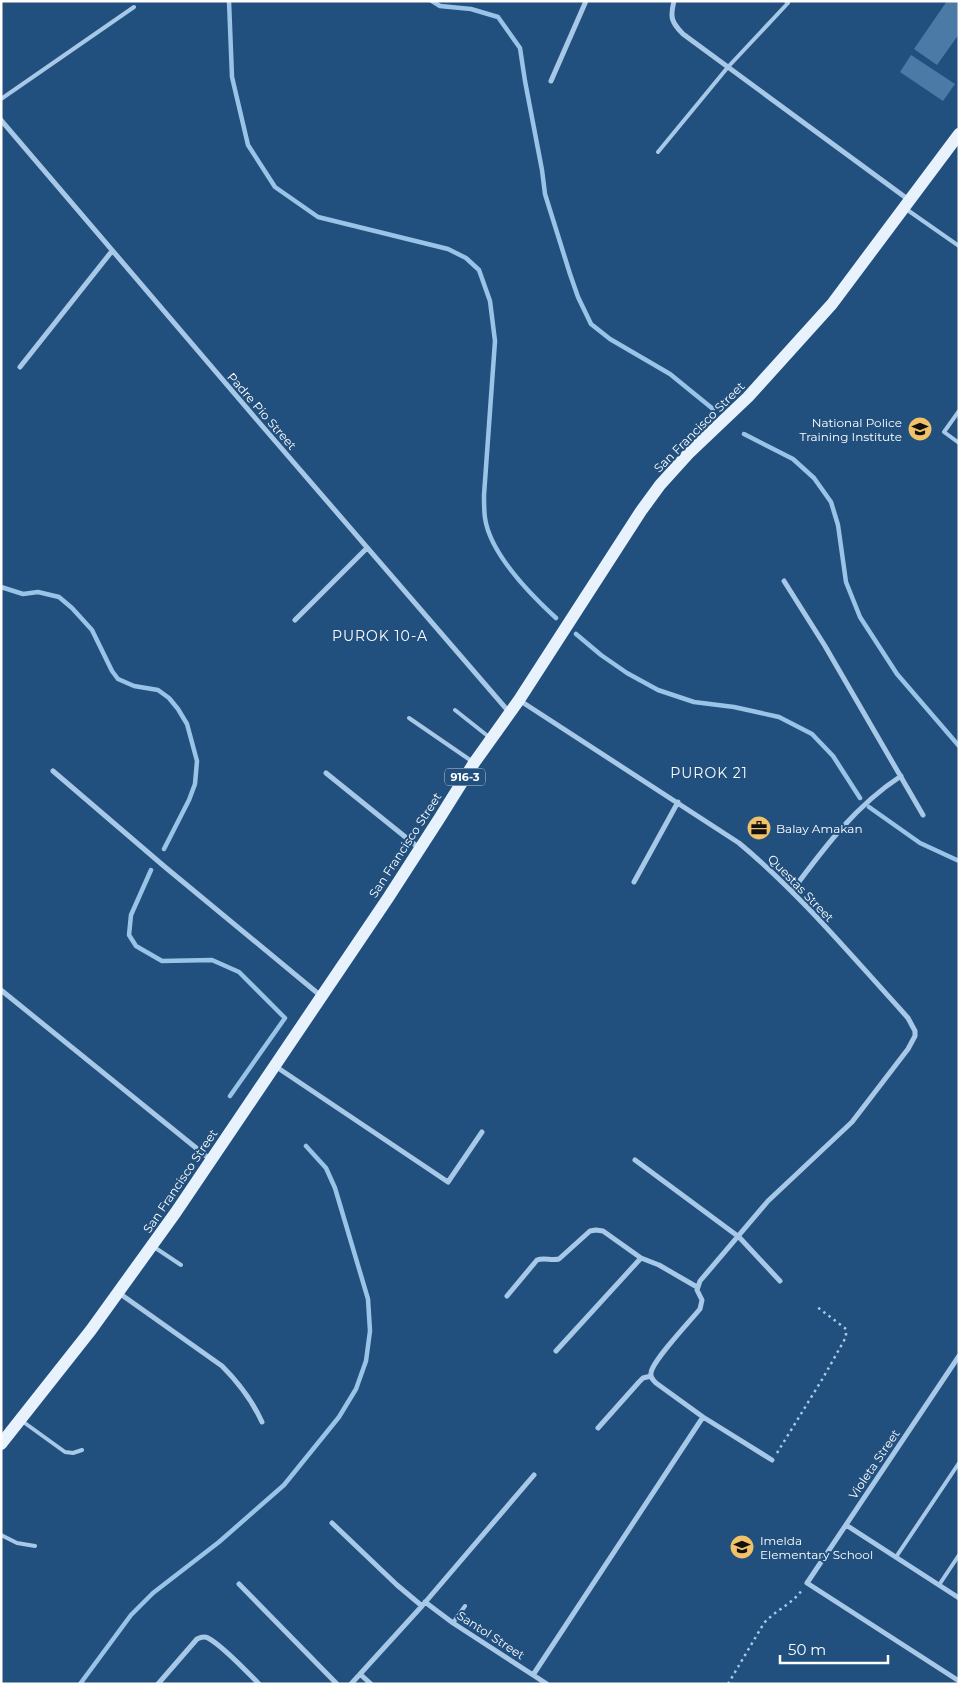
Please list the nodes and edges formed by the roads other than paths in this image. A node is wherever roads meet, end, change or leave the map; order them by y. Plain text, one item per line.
1 (586, 1) edge
2 (674, 1) edge
3 (786, 1) edge
4 (134, 7) dead end
5 (728, 67) junction
6 (551, 81) dead end
7 (1, 99) edge
8 (1, 120) edge
9 (959, 134) edge
10 (658, 152) dead end
11 (907, 204) junction
12 (959, 246) edge
13 (112, 251) junction
14 (20, 367) dead end
15 (959, 411) edge
16 (959, 443) edge
17 (367, 548) junction
18 (784, 581) dead end
19 (295, 620) dead end
20 (519, 700) junction
21 (456, 710) dead end
22 (510, 713) junction
23 (409, 718) dead end
24 (492, 739) junction
25 (474, 763) junction
26 (53, 772) dead end
27 (326, 774) dead end
28 (901, 776) junction
29 (678, 802) junction
30 (924, 815) dead end
31 (419, 849) junction
32 (634, 882) dead end
33 (792, 891) junction
34 (1, 990) edge
35 (322, 997) junction
36 (275, 1066) junction
37 (482, 1132) dead end
38 (211, 1160) junction
39 (635, 1160) dead end
40 (738, 1237) junction
41 (152, 1245) junction
42 (640, 1258) junction
43 (181, 1265) dead end
44 (780, 1282) dead end
45 (697, 1287) junction
46 (119, 1293) junction
47 (507, 1296) dead end
48 (556, 1351) dead end
49 (959, 1356) edge
50 (651, 1376) junction
51 (704, 1417) junction
52 (21, 1420) junction
53 (262, 1422) dead end
54 (598, 1428) dead end
55 (1, 1444) edge
56 (82, 1450) dead end
57 (772, 1460) road end
58 (959, 1463) edge
59 (534, 1475) dead end
60 (332, 1523) dead end
61 (846, 1525) junction
62 (1, 1535) edge
63 (35, 1546) dead end
64 (959, 1555) edge
65 (896, 1557) junction
66 (239, 1584) dead end
67 (939, 1586) junction
68 (959, 1598) edge
69 (423, 1604) junction
70 (465, 1606) dead end
71 (453, 1623) junction
72 (360, 1674) junction
73 (533, 1675) junction
74 (959, 1681) edge
75 (158, 1684) edge
76 (259, 1684) edge
77 (336, 1684) edge
78 (352, 1684) edge
79 (372, 1684) edge
80 (547, 1684) edge

1 - 6 street
2 - 5 street
3 - 5 lane
4 - 7 lane
5 - 10 lane
5 - 11 street
8 - 13 street, Padre Pio Street
9 - 11 main road, San Francisco Street / 916-3
11 - 12 lane
11 - 20 main road, San Francisco Street / 916-3
13 - 14 street
13 - 17 street, Padre Pio Street
15 - 16 lane
17 - 19 street
17 - 22 street, Padre Pio Street
18 - 28 street
20 - 22 main road, San Francisco Street / 916-3
20 - 29 street, Questas Street
21 - 24 lane
22 - 24 main road, San Francisco Street / 916-3
23 - 25 lane
24 - 25 main road, San Francisco Street / 916-3
25 - 31 main road, San Francisco Street / 916-3
26 - 35 street
27 - 31 street
28 - 30 street
28 - 33 street
29 - 32 street
29 - 33 street, Questas Street
31 - 35 main road, San Francisco Street / 916-3
33 - 40 street, Questas Street
34 - 38 street
35 - 36 main road, San Francisco Street / 916-3
36 - 37 street
36 - 38 main road, San Francisco Street / 916-3
38 - 41 main road, San Francisco Street / 916-3
39 - 40 street
40 - 44 street
40 - 45 street
41 - 43 lane
41 - 46 main road, San Francisco Street / 916-3
42 - 45 street
42 - 47 street
42 - 48 street
45 - 50 street
46 - 52 main road, San Francisco Street / 916-3
46 - 53 street
49 - 61 street, Violeta Street
50 - 51 street
50 - 54 street
51 - 57 street
51 - 73 street
52 - 55 main road, San Francisco Street / 916-3
52 - 56 lane
58 - 65 lane
59 - 69 street
60 - 69 street, Santol Street
61 - 65 street
61 - 74 street, Violeta Street
62 - 63 lane
64 - 67 lane
65 - 67 street
66 - 77 street
67 - 68 street
69 - 71 street, Santol Street
69 - 72 street
70 - 71 lane
71 - 73 street, Santol Street
72 - 78 street
72 - 79 street
73 - 80 street, Santol Street
75 - 76 street

